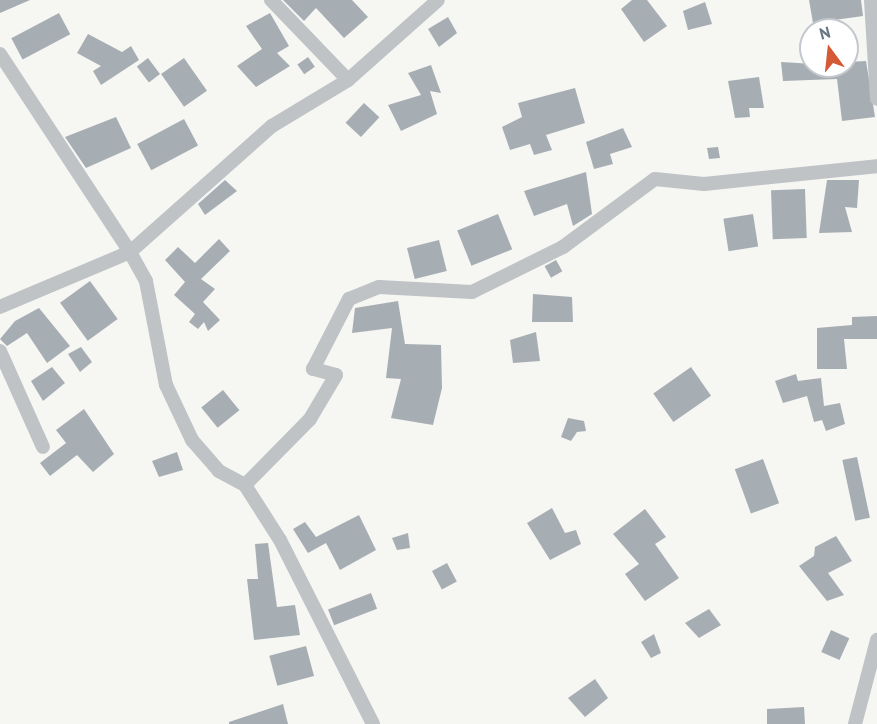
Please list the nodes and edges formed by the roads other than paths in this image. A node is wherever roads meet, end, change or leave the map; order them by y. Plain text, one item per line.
1 (272, 0) edge
2 (438, 0) edge
3 (871, 0) edge
4 (0, 54) edge
5 (348, 80) junction
6 (877, 99) edge
7 (877, 166) edge
8 (130, 252) junction
9 (0, 307) edge
10 (0, 351) edge
11 (43, 447) dead end
12 (245, 485) junction
13 (877, 640) edge
14 (373, 724) edge
15 (855, 724) edge

1 - 5 street
2 - 5 street
3 - 6 street
4 - 8 street
5 - 8 street
7 - 12 street
8 - 9 street
8 - 12 street
10 - 11 street
12 - 14 street
13 - 15 street

